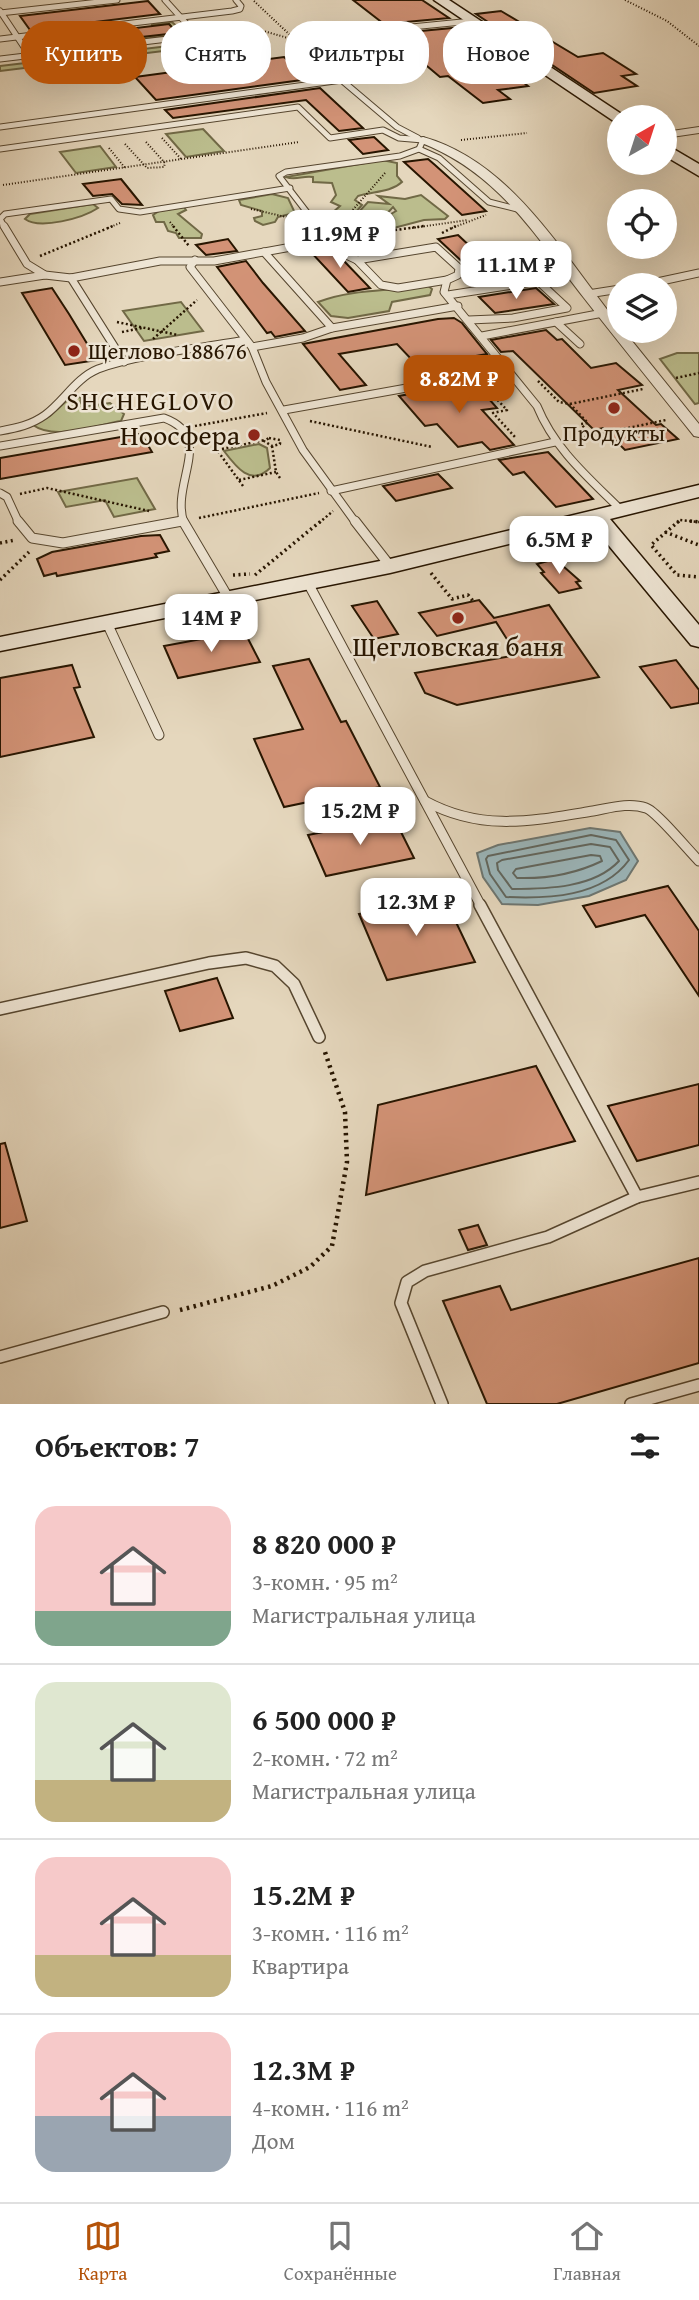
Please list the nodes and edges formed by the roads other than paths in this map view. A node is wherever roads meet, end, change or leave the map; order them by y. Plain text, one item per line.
1 (47, 0) edge
2 (110, 0) edge
3 (117, 0) edge
4 (165, 0) edge
5 (236, 0) edge
6 (440, 0) edge
7 (52, 7) junction
8 (0, 12) edge
9 (182, 19) junction
10 (472, 21) edge
11 (439, 24) junction
12 (443, 24) edge
13 (429, 25) edge
14 (443, 28) edge
15 (18, 37) junction
16 (0, 39) edge
17 (21, 42) edge
18 (147, 42) edge
19 (21, 57) edge
20 (0, 59) edge
21 (554, 75) edge
22 (315, 84) edge
23 (347, 84) edge
24 (607, 110) edge
25 (0, 127) edge
26 (699, 130) edge
27 (677, 133) edge
28 (421, 144) junction
29 (0, 149) edge
30 (677, 157) edge
31 (699, 171) edge
32 (290, 188) junction
33 (521, 210) junction
34 (330, 240) junction
35 (264, 252) junction
36 (195, 260) junction
37 (357, 260) junction
38 (699, 272) edge
39 (46, 275) junction
40 (677, 277) edge
41 (71, 278) junction
42 (447, 280) junction
43 (0, 282) edge
44 (607, 291) edge
45 (588, 294) junction
46 (447, 295) junction
47 (458, 306) junction
48 (603, 313) junction
49 (469, 320) junction
50 (556, 322) junction
51 (332, 328) junction
52 (482, 336) junction
53 (246, 340) junction
54 (580, 344) dead end
55 (252, 347) junction
56 (124, 362) junction
57 (507, 370) junction
58 (286, 413) junction
59 (0, 431) edge
60 (699, 433) edge
61 (555, 442) junction
62 (0, 446) edge
63 (331, 491) junction
64 (697, 492) edge
65 (3, 495) edge
66 (622, 511) junction
67 (597, 517) junction
68 (180, 522) junction
69 (390, 566) junction
70 (308, 583) junction
71 (225, 587) junction
72 (107, 623) junction
73 (699, 640) edge
74 (0, 644) edge
75 (159, 735) dead end
76 (424, 800) junction
77 (699, 861) edge
78 (0, 1009) edge
79 (319, 1037) road end
80 (699, 1182) edge
81 (637, 1197) junction
82 (163, 1312) road end
83 (0, 1357) edge
84 (699, 1385) edge
85 (442, 1404) edge
86 (631, 1404) edge

1 - 7 lane
2 - 3 lane
2 - 7 lane
4 - 9 lane
5 - 9 lane
6 - 10 main road
7 - 8 lane
8 - 15 lane
9 - 15 lane
9 - 18 lane
11 - 12 lane
11 - 13 lane
11 - 14 lane
15 - 16 lane
15 - 17 lane
19 - 20 lane
21 - 24 main road
22 - 25 lane
23 - 28 lane
26 - 27 street
28 - 29 lane
28 - 32 lane
28 - 33 lane
28 - 33 street
30 - 31 main road
32 - 34 lane
32 - 39 lane
33 - 45 street
34 - 35 lane
34 - 37 lane
35 - 36 lane
35 - 51 lane
36 - 41 lane
36 - 53 lane
37 - 42 lane
37 - 42 lane
38 - 40 lane
39 - 41 lane
39 - 43 lane
41 - 56 lane
42 - 46 lane
44 - 45 lane
45 - 48 street
46 - 47 lane
46 - 49 lane
47 - 49 lane
47 - 51 lane
48 - 50 lane
48 - 60 street
49 - 52 lane
50 - 52 lane
50 - 54 lane
51 - 55 lane
52 - 57 lane
53 - 55 lane
53 - 56 lane
55 - 58 lane
56 - 59 lane
57 - 58 lane
57 - 61 lane
58 - 63 lane
61 - 63 lane
61 - 66 lane
62 - 68 lane
63 - 69 lane
64 - 66 main road
65 - 68 lane
66 - 67 main road
67 - 69 main road
67 - 73 main road
68 - 71 lane
69 - 70 main road
70 - 71 main road
70 - 76 lane
71 - 72 main road
72 - 74 main road
72 - 75 lane
76 - 77 lane
76 - 81 lane
78 - 79 lane
80 - 81 lane
81 - 85 lane
82 - 83 lane
84 - 86 lane

